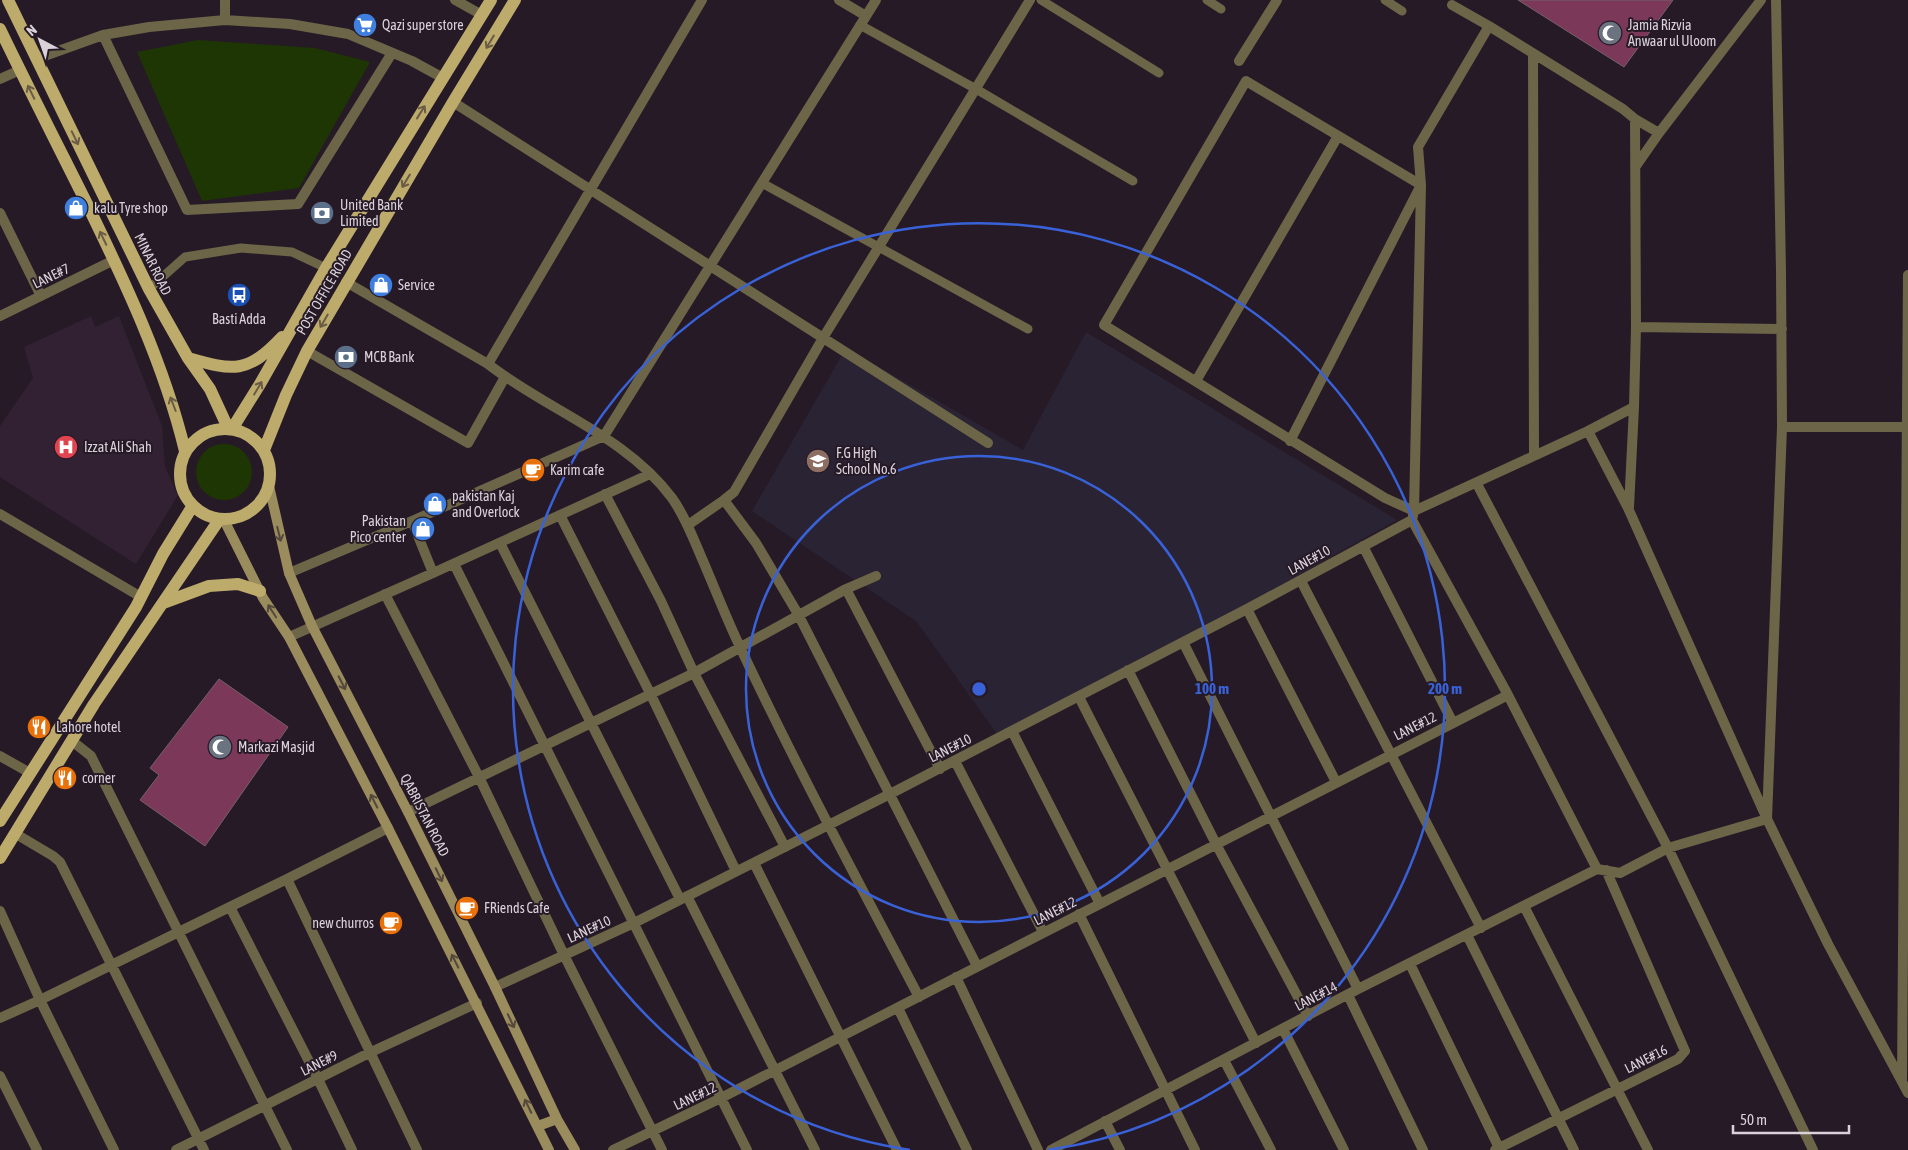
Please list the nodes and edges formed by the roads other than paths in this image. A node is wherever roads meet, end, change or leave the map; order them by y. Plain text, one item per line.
1 (8, 0) edge
2 (225, 0) edge
3 (455, 0) edge
4 (491, 0) edge
5 (515, 0) edge
6 (702, 0) edge
7 (839, 0) edge
8 (876, 0) edge
9 (1030, 0) edge
10 (1041, 0) edge
11 (1207, 0) edge
12 (1277, 0) edge
13 (1385, 0) edge
14 (1761, 0) edge
15 (1776, 0) edge
16 (1452, 5) dead end
17 (1221, 9) dead end
18 (1402, 11) dead end
19 (482, 16) junction
20 (225, 20) junction
21 (863, 21) junction
22 (1489, 26) junction
23 (0, 29) edge
24 (103, 34) junction
25 (392, 53) junction
26 (1532, 54) junction
27 (36, 58) junction
28 (1239, 61) dead end
29 (20, 70) junction
30 (1159, 73) dead end
31 (443, 78) junction
32 (0, 79) edge
33 (976, 89) junction
34 (453, 102) junction
35 (1634, 119) junction
36 (1659, 133) junction
37 (1338, 136) junction
38 (1636, 166) junction
39 (1133, 181) dead end
40 (762, 182) junction
41 (1421, 185) junction
42 (590, 188) junction
43 (0, 213) edge
44 (879, 248) junction
45 (114, 260) junction
46 (710, 266) junction
47 (326, 268) junction
48 (1908, 275) edge
49 (346, 282) junction
50 (149, 289) junction
51 (41, 296) junction
52 (159, 309) junction
53 (0, 316) edge
54 (140, 317) junction
55 (293, 326) junction
56 (1636, 327) junction
57 (1028, 329) dead end
58 (1782, 329) junction
59 (823, 338) junction
60 (308, 351) junction
61 (188, 358) junction
62 (488, 364) junction
63 (505, 377) junction
64 (1196, 381) junction
65 (1634, 407) junction
66 (1782, 427) junction
67 (1908, 427) edge
68 (230, 429) junction
69 (1588, 432) junction
70 (604, 436) junction
71 (1290, 441) junction
72 (988, 444) dead end
73 (264, 450) junction
74 (186, 451) junction
75 (1534, 456) junction
76 (650, 474) junction
77 (1477, 484) junction
78 (269, 486) junction
79 (605, 494) junction
80 (724, 500) junction
81 (192, 507) junction
82 (1628, 508) junction
83 (0, 514) edge
84 (560, 515) junction
85 (1413, 516) junction
86 (222, 520) junction
87 (412, 522) junction
88 (688, 525) junction
89 (500, 542) junction
90 (1363, 546) junction
91 (454, 564) junction
92 (289, 573) junction
93 (433, 574) junction
94 (876, 576) dead end
95 (1301, 580) junction
96 (846, 589) junction
97 (260, 591) junction
98 (385, 594) junction
99 (141, 597) junction
100 (162, 603) junction
101 (1247, 609) junction
102 (798, 614) junction
103 (312, 626) junction
104 (289, 637) junction
105 (1183, 642) junction
106 (740, 648) junction
107 (1128, 670) junction
108 (694, 672) junction
109 (650, 693) junction
110 (1508, 695) junction
111 (1079, 697) junction
112 (592, 722) junction
113 (1454, 722) junction
114 (1012, 731) junction
115 (72, 741) junction
116 (545, 745) junction
117 (1391, 754) junction
118 (0, 756) edge
119 (955, 761) junction
120 (940, 769) junction
121 (30, 773) junction
122 (479, 778) junction
123 (1336, 782) junction
124 (890, 794) junction
125 (408, 812) junction
126 (1270, 816) junction
127 (1767, 819) junction
128 (0, 821) edge
129 (829, 825) junction
130 (388, 828) junction
131 (16, 834) junction
132 (1216, 844) junction
133 (785, 847) junction
134 (1668, 848) junction
135 (0, 858) edge
136 (754, 862) junction
137 (1167, 869) junction
138 (1601, 870) junction
139 (736, 871) junction
140 (287, 879) junction
141 (684, 898) junction
142 (1100, 904) junction
143 (1524, 906) junction
144 (230, 907) junction
145 (0, 911) edge
146 (1079, 914) junction
147 (634, 923) junction
148 (1481, 928) junction
149 (180, 932) junction
150 (1043, 932) junction
151 (1467, 935) junction
152 (564, 955) junction
153 (113, 964) junction
154 (1410, 964) junction
155 (977, 966) junction
156 (956, 977) junction
157 (494, 987) junction
158 (1358, 990) junction
159 (1348, 995) junction
160 (918, 997) junction
161 (40, 1000) junction
162 (477, 1003) junction
163 (898, 1008) junction
164 (1308, 1016) junction
165 (0, 1018) edge
166 (1283, 1029) junction
167 (841, 1037) junction
168 (1256, 1043) junction
169 (369, 1053) junction
170 (1224, 1060) junction
171 (776, 1070) junction
172 (0, 1076) edge
173 (318, 1079) junction
174 (1902, 1082) junction
175 (1617, 1089) junction
176 (1166, 1090) junction
177 (1908, 1092) edge
178 (721, 1098) junction
179 (266, 1105) junction
180 (557, 1119) junction
181 (1558, 1119) junction
182 (1105, 1121) junction
183 (538, 1126) junction
184 (653, 1131) junction
185 (199, 1138) junction
186 (1498, 1149) edge
187 (37, 1150) edge
188 (114, 1150) edge
189 (176, 1150) edge
190 (204, 1150) edge
191 (287, 1150) edge
192 (352, 1150) edge
193 (417, 1150) edge
194 (550, 1150) edge
195 (574, 1150) edge
196 (613, 1150) edge
197 (662, 1150) edge
198 (747, 1150) edge
199 (816, 1150) edge
200 (897, 1150) edge
201 (967, 1150) edge
202 (1038, 1150) edge
203 (1051, 1150) edge
204 (1120, 1150) edge
205 (1195, 1150) edge
206 (1271, 1150) edge
207 (1344, 1150) edge
208 (1422, 1150) edge
209 (1574, 1150) edge
210 (1648, 1150) edge
211 (1813, 1150) edge

1 - 27 main road, MINAR ROAD
2 - 20 street
3 - 19 street
4 - 19 main road, POST OFFICE ROAD
5 -> 34 main road, POST OFFICE ROAD
6 - 42 street
7 - 21 street
8 - 21 street
9 - 33 street
10 - 30 lane
11 - 17 lane
12 - 28 street
13 - 18 lane
14 - 36 street
15 - 58 street
16 - 22 street
19 - 31 main road, POST OFFICE ROAD
20 - 24 street
20 - 25 street
21 - 33 lane
21 - 40 street
22 - 26 street
22 - 41 street
23 - 29 main road
24 - 25 street
24 - 27 street
25 - 31 street
26 - 35 street
26 - 75 street
27 -> 50 main road, MINAR ROAD
29 - 32 street
45 -> 29 main road
47 -> 31 main road, POST OFFICE ROAD
33 - 39 lane
33 - 44 street
34 - 42 street
34 -> 49 main road, POST OFFICE ROAD
35 - 36 street
35 - 38 street
36 - 38 street
37 - 41 street
37 - 64 street
37 - 64 street
38 - 56 street
40 - 44 lane
40 - 46 street
41 - 71 street
41 - 85 street
42 - 46 street
42 - 62 street
43 - 51 street
44 - 57 lane
44 - 59 street
45 - 51 street, LANE#7
45 - 54 main road
46 - 59 street
46 - 70 street
47 - 50 lane
47 - 55 main road, POST OFFICE ROAD
48 - 67 street
49 -> 60 main road, POST OFFICE ROAD
49 - 62 street
50 - 52 main road, MINAR ROAD
51 - 53 street, LANE#7
52 - 54 main road
52 - 61 main road, MINAR ROAD
74 -> 54 main road
55 - 61 main road
68 -> 55 main road, POST OFFICE ROAD
56 - 58 street
56 - 65 street
58 - 66 street
59 - 72 street
59 - 80 street
60 - 63 street
60 - 73 main road, POST OFFICE ROAD
61 - 68 main road, MINAR ROAD
62 - 63 street
63 - 70 street
64 - 71 street
65 - 69 street, LANE#10
65 - 82 street
66 - 67 street
66 - 127 street
67 - 174 street
68 - 73 main road
68 - 74 main road
69 - 75 street, LANE#10
69 - 82 street
70 - 76 street
70 - 87 street
71 - 85 street
73 - 78 main road
74 - 81 main road
75 - 77 street, LANE#10
76 - 79 street
76 - 88 street
77 - 85 street, LANE#10
77 - 134 street
78 - 86 main road
78 -> 92 street, QABRISTAN ROAD
79 - 84 street
79 - 108 street
80 - 88 street
80 - 102 street
81 - 86 main road
81 - 99 main road
82 - 127 street
83 - 99 street
84 - 89 street
84 - 109 street
85 - 90 street, LANE#10
85 - 110 street
86 - 97 street
86 - 100 main road
87 - 92 street
87 - 93 street
88 - 106 street
89 - 91 street
89 - 112 street
90 - 95 street, LANE#10
90 - 113 street
91 - 93 street
91 - 116 street
92 - 103 street, QABRISTAN ROAD
93 - 98 street
94 - 96 street
95 - 101 street, LANE#10
95 - 117 street
96 - 102 street
96 - 120 street
97 - 100 main road
104 -> 97 street
98 - 103 street
98 - 122 street
99 - 121 main road
100 - 115 main road
101 - 105 street, LANE#10
101 - 123 street
102 - 106 street
102 - 124 street
103 - 104 street
103 -> 125 street, QABRISTAN ROAD
130 -> 104 street
105 - 107 street, LANE#10
105 - 126 street
106 - 108 street
106 - 129 street
107 - 111 street, LANE#10
107 - 132 street
108 - 109 street
108 - 133 street
109 - 112 street
109 - 139 street
110 - 113 street, LANE#12
110 - 138 street
111 - 114 street, LANE#10
111 - 137 street
112 - 116 street
112 - 141 street
113 - 117 street, LANE#12
114 - 119 street, LANE#10
114 - 142 street
115 - 131 main road
115 - 149 street
116 - 122 street
116 - 147 street
117 - 123 street, LANE#12
117 - 148 street
118 - 121 street
119 - 120 street, LANE#10
119 - 150 street
120 - 124 street, LANE#10
121 - 128 main road
122 - 125 street
122 - 152 street
123 - 126 street, LANE#12
124 - 129 street, LANE#10
124 - 155 street
125 -> 157 street, QABRISTAN ROAD
126 - 132 street, LANE#12
126 - 158 street
127 - 134 street
127 - 174 street
129 - 133 street, LANE#10
129 - 160 street
130 - 140 street
162 -> 130 street
131 - 135 main road
131 - 153 street
132 - 137 street, LANE#12
132 - 164 street
133 - 136 street, LANE#10
134 - 138 street
134 - 211 street
136 - 139 street, LANE#10
136 - 167 street
137 - 142 street, LANE#12
137 - 168 street
138 - 143 street, LANE#14
138 - 175 street, LANE#16
139 - 141 street, LANE#10
140 - 144 street
140 - 169 street
141 - 147 street, LANE#10
141 - 171 street
142 - 146 street, LANE#12
143 - 148 street, LANE#14
143 - 175 street
144 - 149 street
144 - 173 street
145 - 161 street
146 - 150 street, LANE#12
146 - 176 street
147 - 152 street, LANE#10
147 - 178 street
148 - 151 street, LANE#14
149 - 153 street
149 - 179 street
150 - 155 street, LANE#12
151 - 154 street, LANE#14
151 - 181 street
152 - 157 street, LANE#10
152 - 184 street
153 - 161 street
153 - 185 street
154 - 158 street, LANE#14
154 - 186 street
155 - 156 street, LANE#12
156 - 160 street, LANE#12
156 - 202 street
157 -> 180 street, QABRISTAN ROAD
158 - 159 street, LANE#14
159 - 164 street, LANE#14
159 - 208 street
160 - 163 street, LANE#12
161 - 165 street
161 - 188 street
162 - 169 street, LANE#9
183 -> 162 street
163 - 167 street, LANE#12
163 - 201 street
164 - 166 street, LANE#14
166 - 168 street, LANE#14
166 - 207 street
167 - 171 street, LANE#12
167 - 200 street
168 - 170 street, LANE#14
169 - 173 street, LANE#9
169 - 193 street
170 - 176 street, LANE#14
170 - 206 street
171 - 178 street, LANE#12
171 - 199 street
172 - 187 street
173 - 179 street, LANE#9
173 - 192 street
174 - 177 street
175 - 181 street, LANE#16
175 - 210 street
176 - 182 street, LANE#14
176 - 205 street
178 - 184 street, LANE#12
178 - 198 street
179 - 185 street, LANE#9
179 - 191 street
180 - 183 street
180 - 195 street, QABRISTAN ROAD
181 - 186 street, LANE#16
181 - 209 street
182 - 203 street, LANE#14
182 - 204 street
183 - 194 street
184 - 196 street, LANE#12
184 - 197 street
185 - 189 street, LANE#9
185 - 190 street

